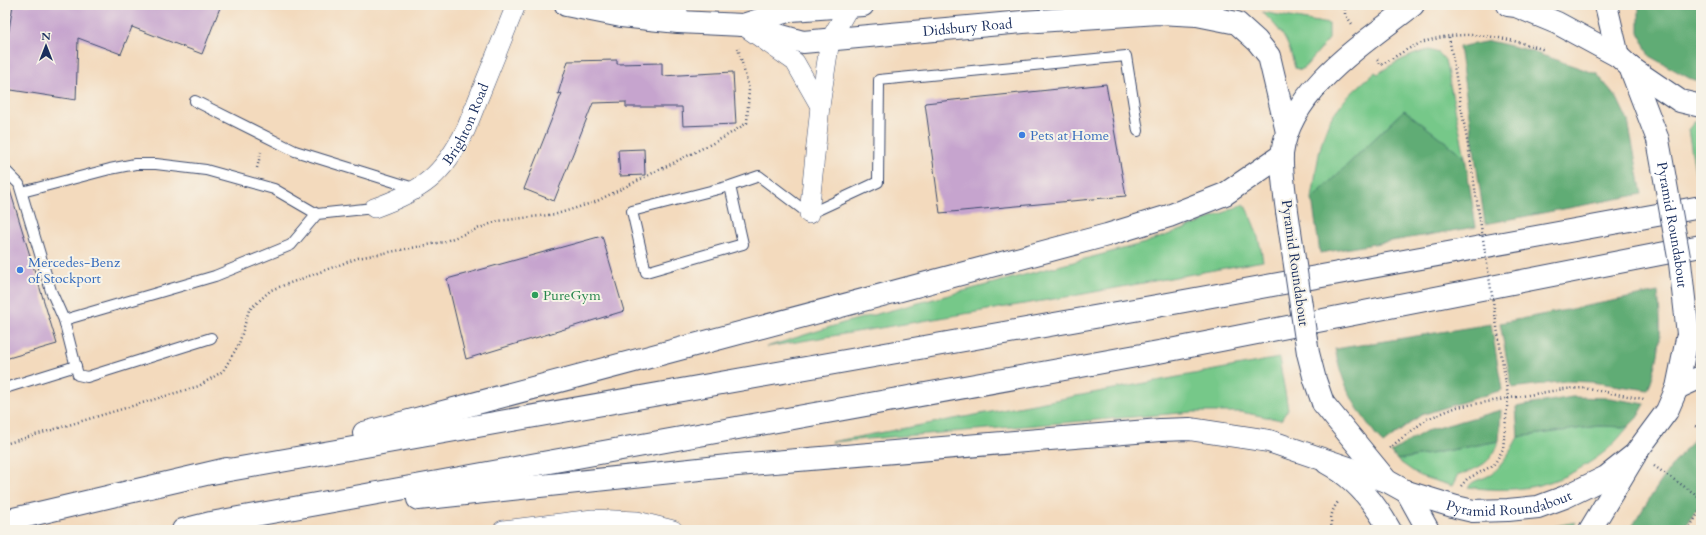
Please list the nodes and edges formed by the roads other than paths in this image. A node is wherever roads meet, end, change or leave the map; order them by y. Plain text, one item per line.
1 (516, 5) edge
2 (566, 5) edge
3 (854, 5) edge
4 (1220, 5) edge
5 (1413, 5) edge
6 (1508, 5) edge
7 (1606, 5) edge
8 (678, 14) edge
9 (1197, 15) junction
10 (743, 25) junction
11 (830, 40) junction
12 (1624, 61) junction
13 (195, 101) dead end
14 (820, 106) junction
15 (1701, 106) edge
16 (1138, 131) dead end
17 (1287, 132) junction
18 (1282, 155) junction
19 (5, 170) edge
20 (730, 186) junction
21 (417, 189) junction
22 (22, 192) junction
23 (1701, 207) edge
24 (374, 208) joint
25 (317, 214) junction
26 (809, 214) junction
27 (1701, 246) edge
28 (64, 320) junction
29 (211, 338) dead end
30 (76, 366) junction
31 (1701, 377) edge
32 (5, 388) edge
33 (1677, 388) junction
34 (1304, 453) junction
35 (1635, 454) junction
36 (212, 473) junction
37 (1387, 481) junction
38 (1407, 492) junction
39 (5, 521) edge
40 (211, 523) junction
41 (183, 530) edge
42 (503, 530) edge
43 (672, 530) edge
44 (1390, 530) edge
45 (1428, 530) edge
46 (1590, 530) edge

1 - 21 street, Brighton Road
2 - 8 main road, Didsbury Road
3 - 10 main road, Didsbury Road
3 - 11 street
4 - 9 lane
5 - 17 main road, Pyramid Roundabout
6 - 12 main road
7 - 12 main road, Pyramid Roundabout
8 - 10 main road, Didsbury Road
9 - 11 main road, Didsbury Road
9 - 17 main road, Didsbury Road
10 - 11 main road, Didsbury Road
10 - 14 street
11 - 14 street
12 - 15 main road
12 - 33 main road, Pyramid Roundabout, bridge
13 - 21 lane
14 - 26 street
16 - 26 lane
17 - 18 main road, Pyramid Roundabout
18 - 36 main road
18 - 37 main road, Pyramid Roundabout, bridge
19 - 22 lane
20 - 20 lane
20 - 26 lane
21 - 24 street, Brighton Road
22 - 25 lane
22 - 28 lane
23 - 36 main road
24 - 25 lane
25 - 28 lane
27 - 40 main road
28 - 30 lane
29 - 30 lane
30 - 32 lane
31 - 33 main road
33 - 35 main road, Pyramid Roundabout
34 - 37 main road
34 - 40 main road
34 - 44 main road
35 - 38 main road, Pyramid Roundabout
35 - 46 main road
36 - 39 main road
37 - 38 main road, Pyramid Roundabout
38 - 45 main road
40 - 41 main road
42 - 43 street

